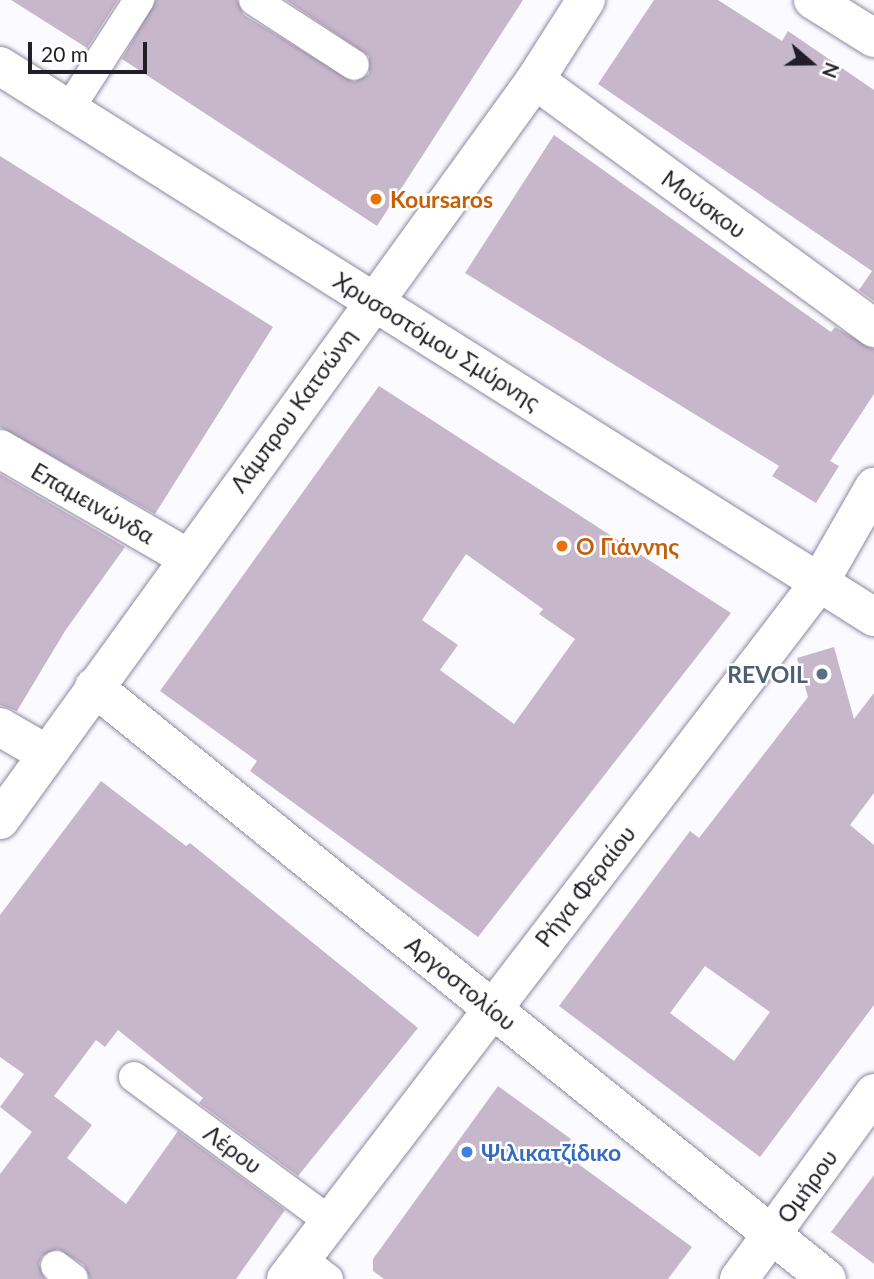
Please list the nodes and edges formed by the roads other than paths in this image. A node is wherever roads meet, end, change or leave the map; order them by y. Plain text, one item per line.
1 (139, 0) edge
2 (254, 0) edge
3 (586, 0) edge
4 (813, 0) edge
5 (874, 38) edge
6 (354, 65) dead end
7 (0, 66) edge
8 (535, 80) junction
9 (69, 109) junction
10 (372, 300) junction
11 (874, 328) edge
12 (0, 449) edge
13 (874, 487) edge
14 (186, 557) junction
15 (819, 583) junction
16 (874, 617) edge
17 (94, 687) junction
18 (0, 727) edge
19 (47, 754) junction
20 (0, 820) edge
21 (491, 1008) junction
22 (134, 1077) dead end
23 (874, 1093) edge
24 (331, 1222) junction
25 (772, 1234) junction
26 (305, 1272) edge
27 (739, 1279) edge
28 (827, 1279) edge

1 - 9 street
2 - 6 street
3 - 8 street, Λάμπρου Κατσώνη
4 - 5 street
7 - 9 street, Χρυσοστόμου Σμύρνης
8 - 10 street, Λάμπρου Κατσώνη
8 - 11 street, Μούσκου
9 - 10 street, Χρυσοστόμου Σμύρνης
10 - 14 street, Λάμπρου Κατσώνη
10 - 15 street, Χρυσοστόμου Σμύρνης
12 - 14 street, Επαμεινώνδα
13 - 15 street, Ρήγα Φεραίου
14 - 17 street, Λάμπρου Κατσώνη
15 - 16 street, Χρυσοστόμου Σμύρνης
15 - 21 street, Ρήγα Φεραίου
17 - 19 street, Λάμπρου Κατσώνη
17 - 21 street, Αργοστολίου
18 - 19 street
19 - 20 street, Λάμπρου Κατσώνη
21 - 24 street, Ρήγα Φεραίου
21 - 25 street, Αργοστολίου
22 - 24 street, Λέρου
23 - 25 street, Ομήρου
24 - 26 street, Ρήγα Φεραίου
25 - 27 street, Ομήρου
25 - 28 street, Αργοστολίου

